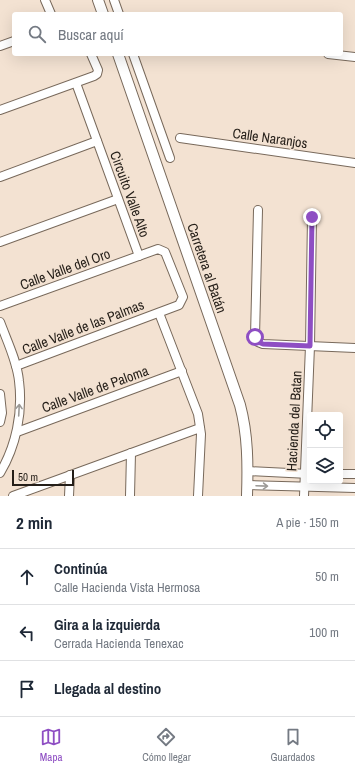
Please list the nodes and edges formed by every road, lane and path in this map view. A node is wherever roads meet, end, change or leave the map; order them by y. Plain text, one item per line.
1 (45, 0) edge
2 (98, 0) edge
3 (114, 0) edge
4 (50, 12) edge
5 (102, 12) edge
6 (118, 12) edge
7 (12, 42) edge
8 (0, 46) edge
9 (92, 56) edge
10 (119, 56) edge
11 (134, 56) edge
12 (343, 56) edge
13 (355, 57) edge
14 (76, 84) junction
15 (0, 110) edge
16 (180, 138) dead end
17 (97, 141) junction
18 (170, 158) dead end
19 (355, 163) edge
20 (0, 177) edge
21 (118, 199) junction
22 (258, 210) dead end
23 (312, 217) dead end
24 (0, 242) edge
25 (139, 256) junction
26 (0, 306) edge
27 (159, 313) junction
28 (0, 322) edge
29 (310, 346) junction
30 (355, 348) edge
31 (16, 366) junction
32 (182, 371) junction
33 (0, 394) edge
34 (1, 416) edge
35 (200, 428) junction
36 (17, 432) junction
37 (308, 448) edge
38 (131, 453) junction
39 (248, 472) junction
40 (0, 473) edge
41 (307, 474) edge
42 (343, 474) edge
43 (355, 474) edge
44 (70, 475) junction
45 (247, 485) junction
46 (304, 487) junction
47 (355, 488) edge
48 (13, 496) edge
49 (69, 496) edge
50 (130, 496) edge
51 (198, 496) edge
52 (247, 496) edge
53 (304, 496) edge

1 - 4 street
2 - 5 street
3 - 6 street
7 - 8 street
9 - 14 street
10 - 39 street, Carretera al Batán
11 - 18 street
12 - 13 street
14 - 15 street
14 - 17 street, Circuito Valle Alto
16 - 19 street, Calle Naranjos
17 - 20 street
17 - 21 street, Circuito Valle Alto
21 - 24 street
21 - 25 street, Circuito Valle Alto
22 - 29 street
23 - 29 street, Hacienda del Batan
25 - 26 street, Calle Valle del Oro
25 - 27 street, Circuito Valle Alto
27 - 31 street, Calle Valle de las Palmas
27 - 32 street
28 - 31 street
29 - 30 street
29 - 37 street, Hacienda del Batan
36 -> 31 street
32 - 35 street
32 - 36 street, Calle Valle de Paloma
33 - 34 street
35 - 38 street
35 - 51 street
36 - 40 street
38 - 44 street
38 - 50 street
39 - 41 street
39 - 45 street, Carretera al Batán
41 - 46 street, Hacienda del Batan
42 - 43 street
44 - 48 street
44 - 49 street
45 -> 46 street
45 - 52 street, Carretera al Batán
46 - 47 street
46 - 53 street, Hacienda del Batan

